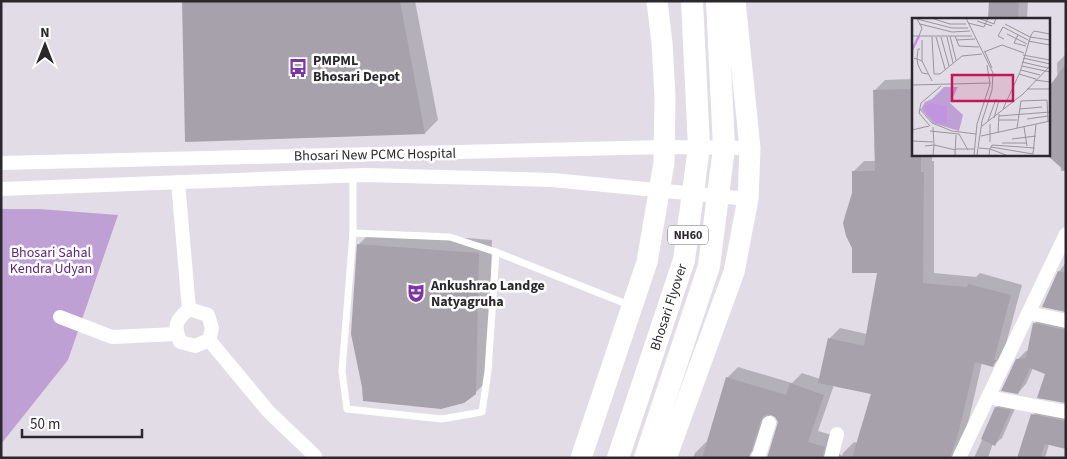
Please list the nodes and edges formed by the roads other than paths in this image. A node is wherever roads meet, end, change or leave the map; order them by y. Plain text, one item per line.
1 (658, 1) edge
2 (692, 1) edge
3 (717, 1) edge
4 (736, 1) edge
5 (664, 147) junction
6 (750, 148) junction
7 (1, 163) edge
8 (353, 175) junction
9 (178, 182) junction
10 (1, 188) edge
11 (659, 192) junction
12 (748, 199) junction
13 (353, 233) junction
14 (1066, 234) edge
15 (496, 252) junction
16 (632, 306) junction
17 (189, 310) junction
18 (1029, 314) junction
19 (60, 317) dead end
20 (1066, 321) edge
21 (177, 334) junction
22 (208, 340) junction
23 (988, 397) junction
24 (1066, 412) edge
25 (769, 423) dead end
26 (837, 434) dead end
27 (315, 456) dead end
28 (581, 458) edge
29 (618, 458) edge
30 (645, 458) edge
31 (666, 458) edge
32 (758, 458) edge
33 (831, 458) edge
34 (959, 458) edge

1 - 5 main road
2 - 29 highway, Bhosari Flyover / NH60
3 - 30 highway, Bhosari Flyover / NH60
4 - 6 main road
5 - 6 street, Bhosari New PCMC Hospital
5 - 7 street, Bhosari New PCMC Hospital
5 - 11 main road
6 - 12 main road
8 - 9 street, Bhosari New PCMC Hospital
8 - 11 street, Bhosari New PCMC Hospital
8 - 13 lane
9 - 10 street, Bhosari New PCMC Hospital
9 - 17 street
11 - 12 street, Bhosari New PCMC Hospital
11 - 16 main road
12 - 31 main road
13 - 15 lane
13 - 15 lane
14 - 18 street
15 - 16 lane
16 - 28 main road
17 - 21 street
17 - 22 street
18 - 20 street
18 - 23 street
19 - 21 street
21 - 22 street
22 - 27 street
23 - 24 street
23 - 34 street
25 - 32 street
26 - 33 street

